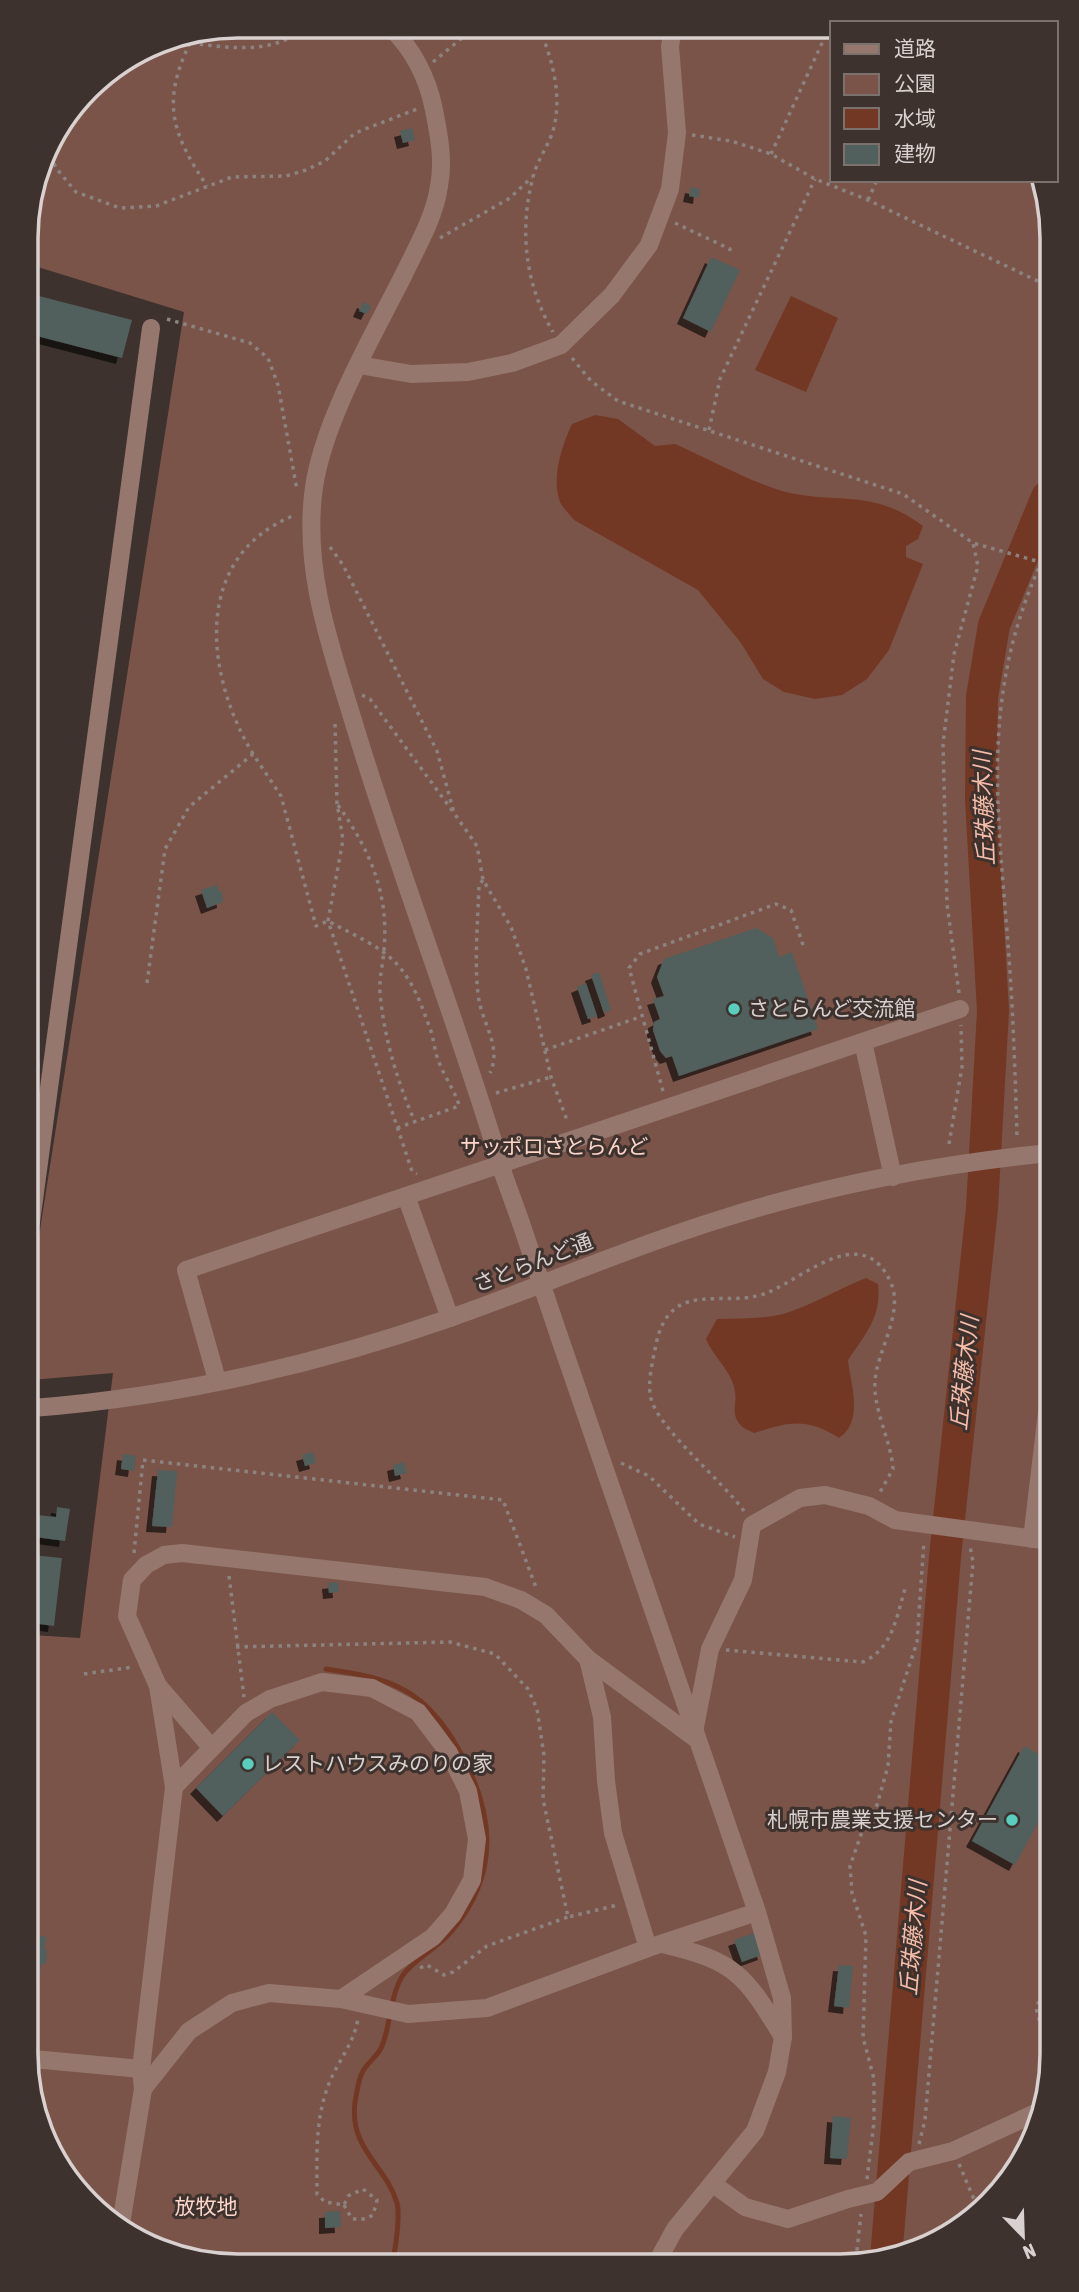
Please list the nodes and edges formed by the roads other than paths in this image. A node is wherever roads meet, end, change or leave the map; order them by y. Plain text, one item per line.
1 (402, 39) edge
2 (671, 39) edge
3 (159, 323) road end
4 (359, 365) junction
5 (960, 1009) road end
6 (863, 1042) junction
7 (1040, 1154) edge
8 (39, 1166) edge
9 (893, 1177) junction
10 (406, 1196) junction
11 (450, 1318) junction
12 (216, 1380) junction
13 (39, 1407) edge
14 (1040, 1472) edge
15 (1032, 1539) junction
16 (1040, 1540) edge
17 (588, 1659) junction
18 (158, 1686) junction
19 (694, 1737) junction
20 (211, 1748) junction
21 (174, 1787) junction
22 (757, 1912) junction
23 (654, 1946) junction
24 (341, 1999) junction
25 (783, 2037) junction
26 (39, 2060) edge
27 (141, 2069) junction
28 (143, 2089) junction
29 (1030, 2115) edge
30 (713, 2184) junction
31 (122, 2216) edge
32 (662, 2254) edge

1 - 4 street
2 - 4 street
3 - 8 street
4 - 19 street, bridge
5 - 6 street
6 - 9 street
6 - 10 street
7 - 9 street, さとらんど通
9 - 11 street, さとらんど通
10 - 11 street
10 - 12 street
11 - 12 street, さとらんど通
12 - 13 street, さとらんど通
14 - 15 street
15 - 16 street
15 - 19 street
17 - 18 street
17 - 19 street
17 - 23 street
18 - 20 street
18 - 21 street
19 - 22 street
20 - 21 street
20 - 24 street
21 - 27 street
22 - 23 street
22 - 25 street
23 - 24 street
23 - 25 street
24 - 28 street
25 - 30 street
26 - 27 street
27 - 28 street
28 - 31 street
29 - 30 street
30 - 32 street

